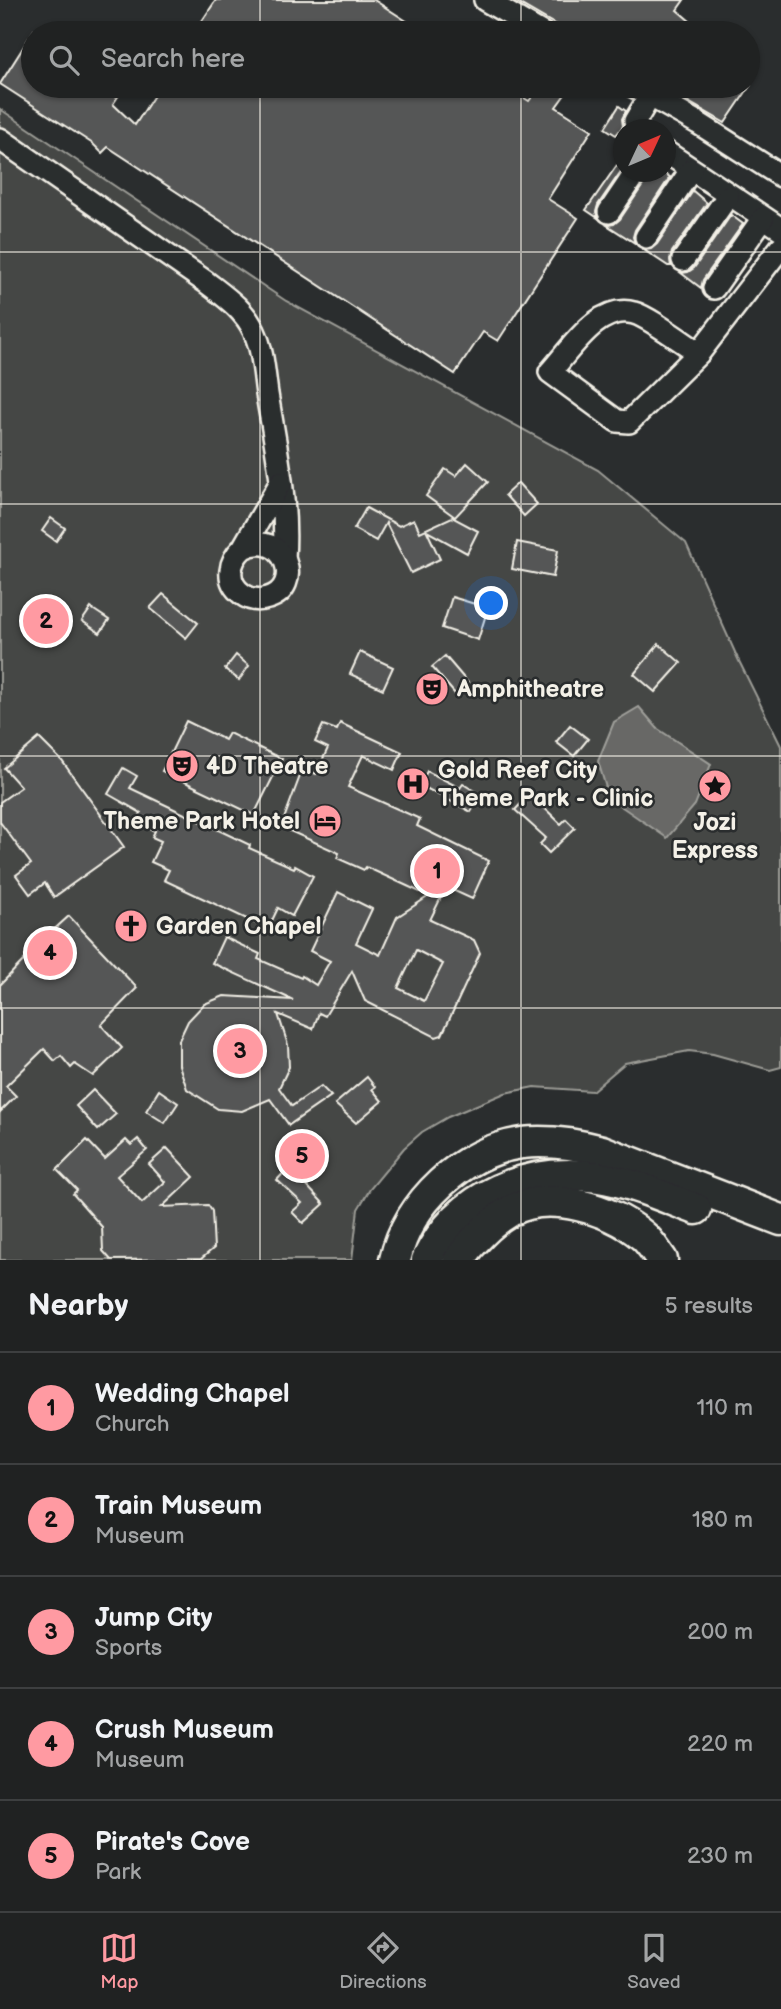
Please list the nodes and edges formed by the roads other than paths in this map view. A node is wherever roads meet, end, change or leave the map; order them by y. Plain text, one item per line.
1 (485, 0) edge
2 (521, 21) edge
3 (640, 98) edge
4 (653, 98) edge
5 (635, 119) edge
6 (0, 139) edge
7 (676, 159) edge
8 (691, 170) junction
9 (781, 176) edge
10 (629, 182) edge
11 (728, 196) junction
12 (609, 212) dead end
13 (772, 224) edge
14 (646, 237) dead end
15 (781, 247) edge
16 (683, 260) dead end
17 (714, 288) dead end
18 (699, 353) junction
19 (281, 482) junction
20 (243, 548) junction
21 (284, 558) junction
22 (781, 1220) edge
23 (781, 1240) edge
24 (395, 1260) edge
25 (427, 1260) edge
26 (459, 1260) edge
27 (662, 1260) edge

1 - 2 lane
3 - 5 lane
4 - 9 lane
6 - 19 lane
7 - 8 lane
8 - 11 lane
8 - 14 lane
10 - 12 lane
11 - 13 lane
11 - 16 lane
13 - 17 lane
15 - 18 lane
18 - 18 lane
19 - 20 lane
19 - 21 lane
20 - 21 lane
20 - 21 lane
22 - 24 highway
23 - 25 highway
26 - 27 highway

